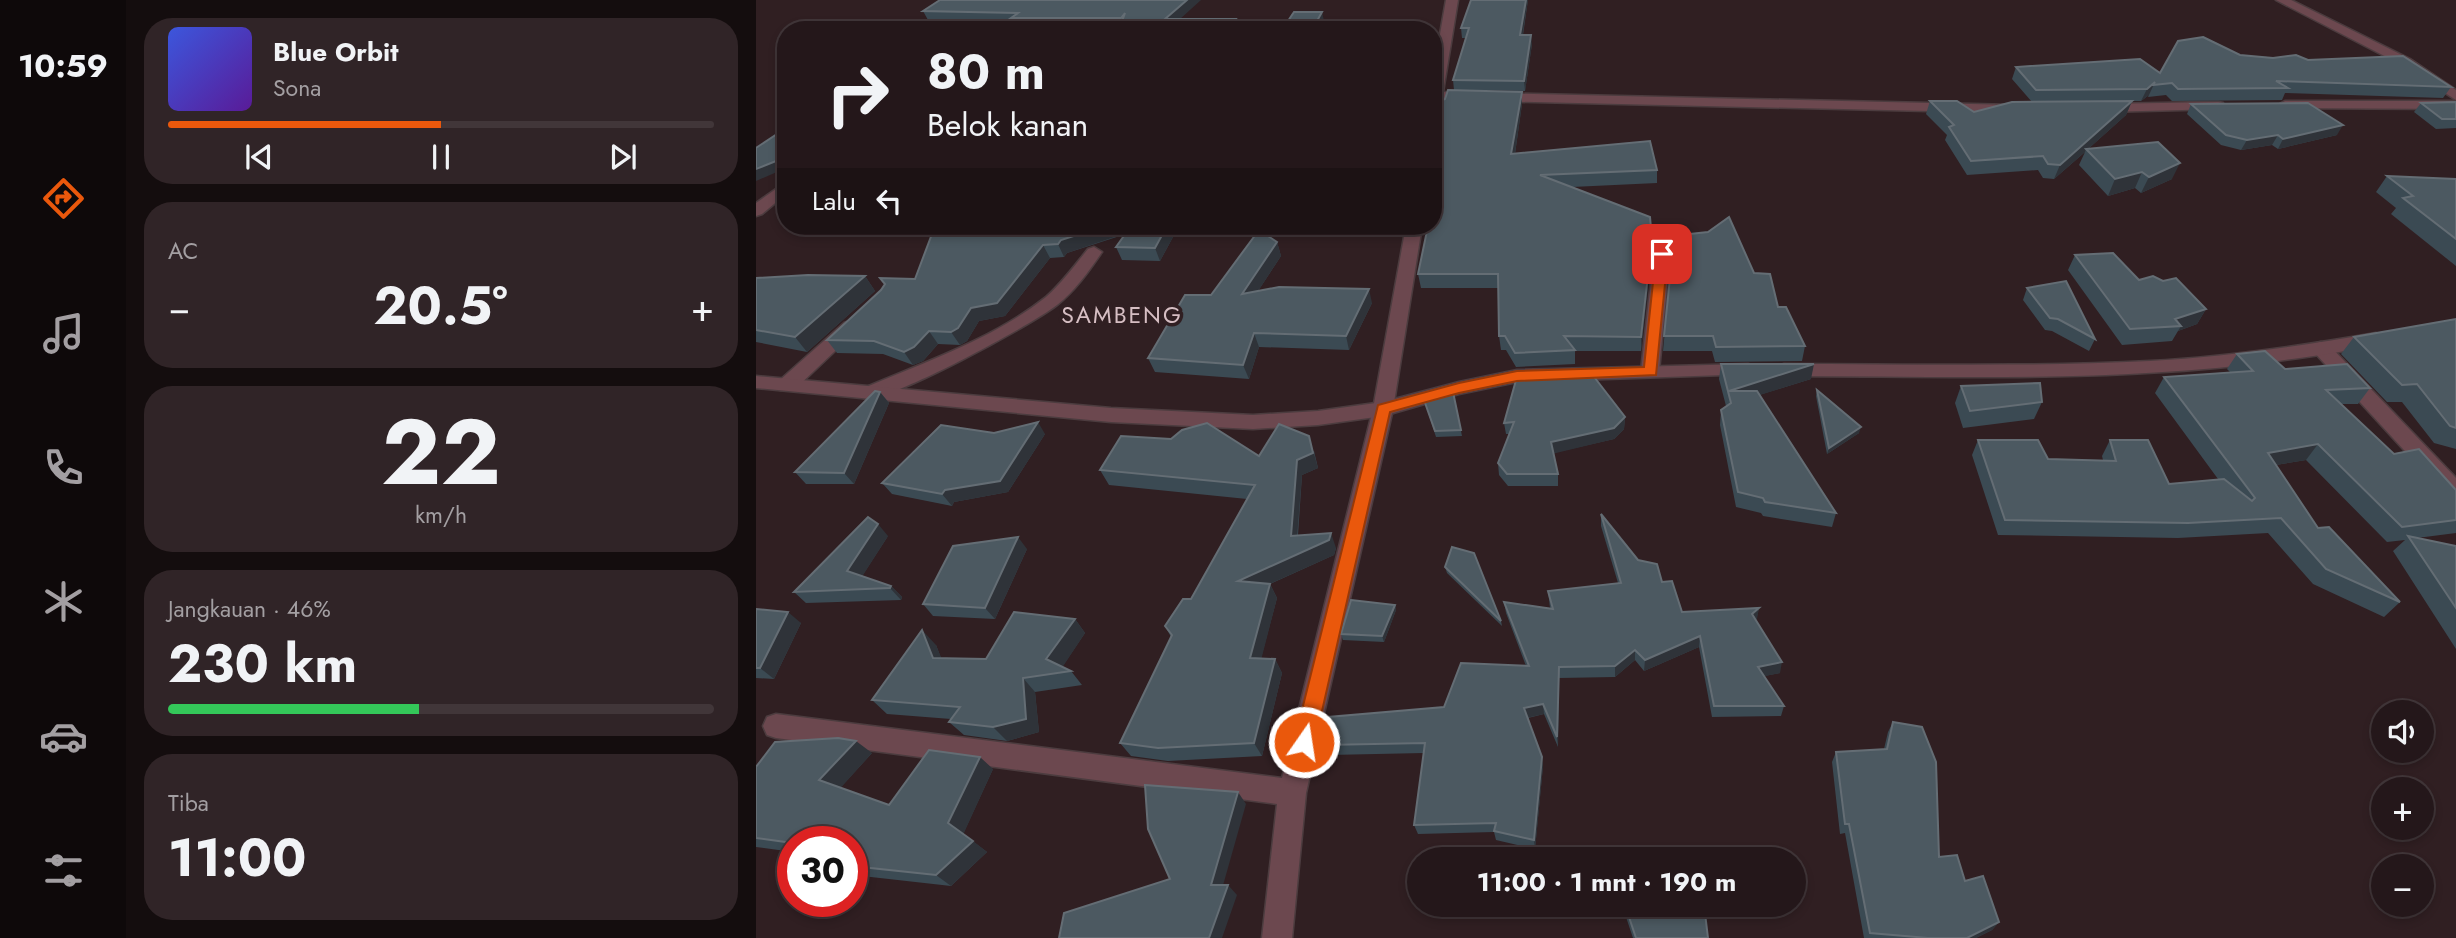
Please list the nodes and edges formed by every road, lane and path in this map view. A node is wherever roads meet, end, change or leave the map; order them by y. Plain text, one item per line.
1 (1452, 0) edge
2 (2282, 0) edge
3 (1442, 60) edge
4 (1442, 96) edge
5 (2456, 96) edge
6 (2274, 105) edge
7 (2456, 105) edge
8 (2234, 106) edge
9 (2030, 108) edge
10 (2085, 108) edge
11 (777, 194) edge
12 (756, 211) edge
13 (1412, 235) edge
14 (1094, 252) dead end
15 (1662, 254) dead end
16 (863, 314) edge
17 (2389, 336) edge
18 (2321, 348) junction
19 (1650, 371) junction
20 (756, 382) edge
21 (787, 385) junction
22 (871, 393) junction
23 (1383, 409) junction
24 (2456, 492) edge
25 (776, 726) dead end
26 (1292, 793) junction
27 (1277, 938) edge

1 - 3 street
2 - 5 street
4 - 9 street
6 - 7 street
8 - 10 street
11 - 12 street
13 - 23 street
14 - 22 street
15 - 19 street
16 - 21 street
17 - 18 street
18 - 19 street
18 - 24 street
19 - 23 street
20 - 21 street
21 - 22 street
22 - 23 street
23 - 26 street
25 - 26 street
26 - 27 street

